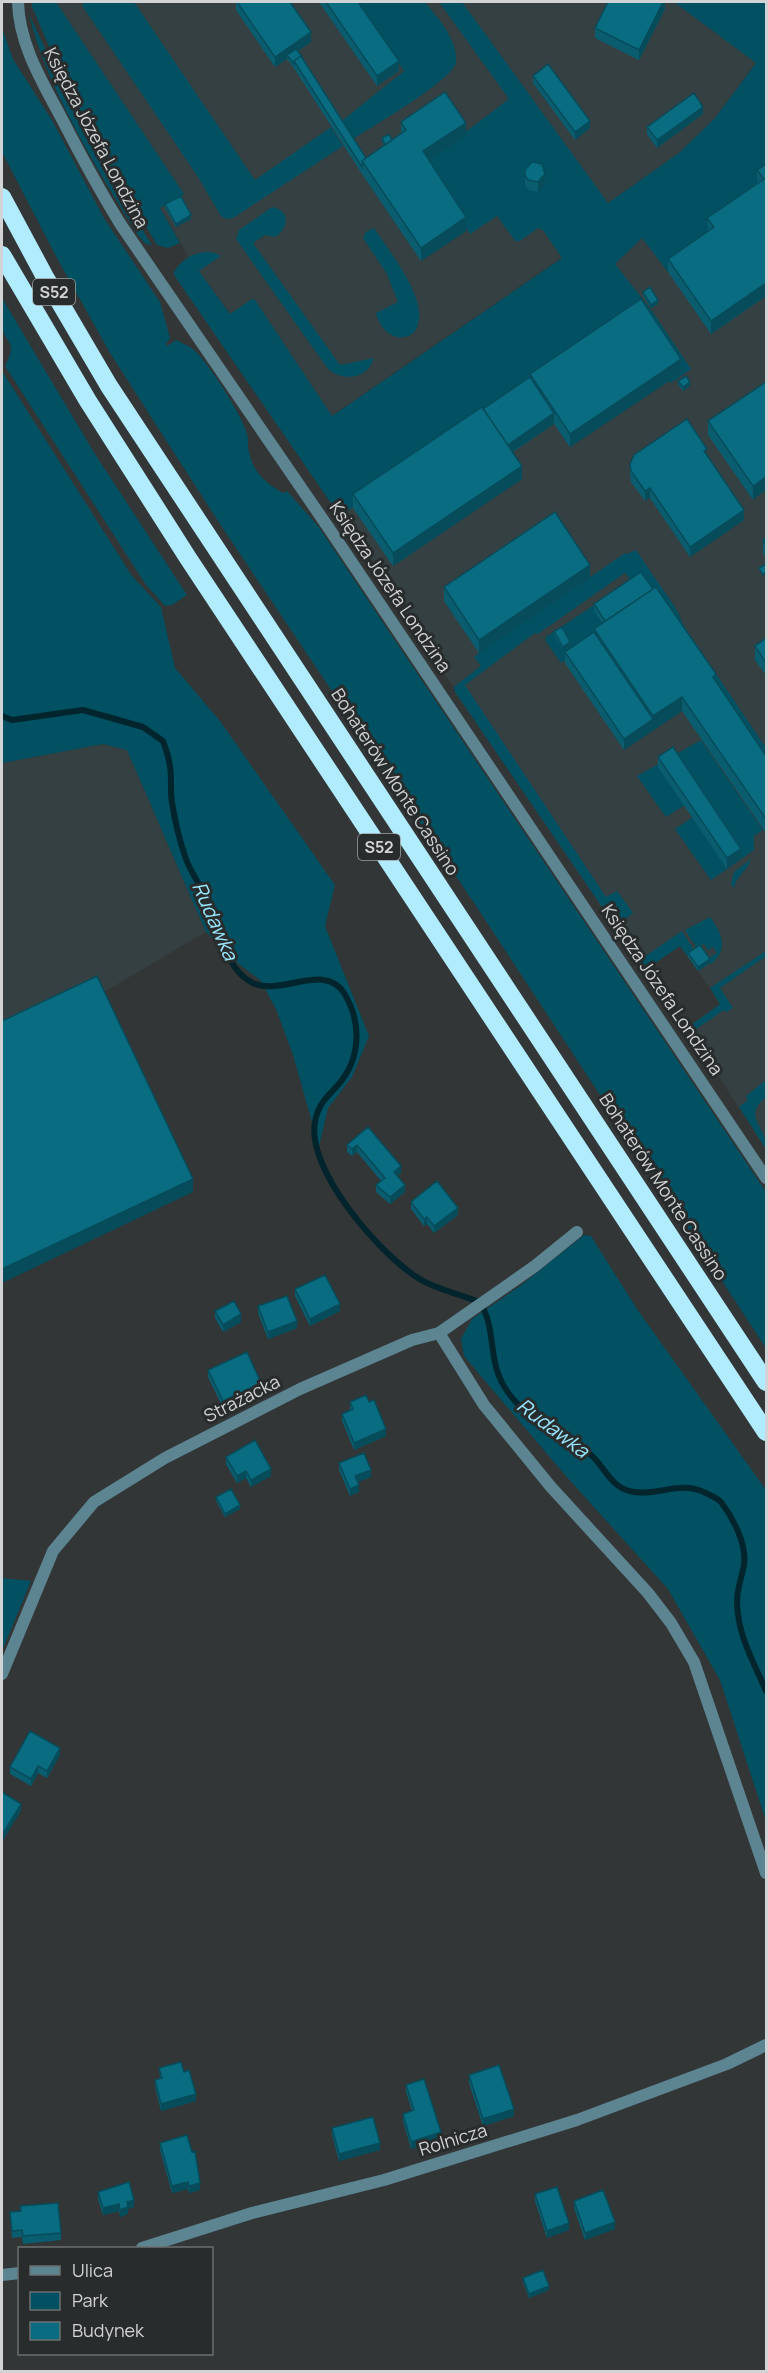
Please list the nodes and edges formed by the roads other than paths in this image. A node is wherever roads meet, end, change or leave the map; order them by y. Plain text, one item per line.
1 (18, 2) edge
2 (2, 197) edge
3 (2, 255) edge
4 (766, 1178) edge
5 (577, 1232) dead end
6 (439, 1333) junction
7 (766, 1382) edge
8 (766, 1432) edge
9 (2, 1674) edge
10 (766, 1873) edge
11 (766, 2045) edge
12 (145, 2247) edge
13 (18, 2273) edge
14 (2, 2275) edge

1 - 4 street, Księdza Józefa Londzina
2 - 7 highway, Bohaterów Monte Cassino / S52
3 - 8 highway, S52
5 - 6 street, Strażacka
6 - 9 street, Strażacka
6 - 10 street
11 - 12 street, Rolnicza
13 - 14 street

